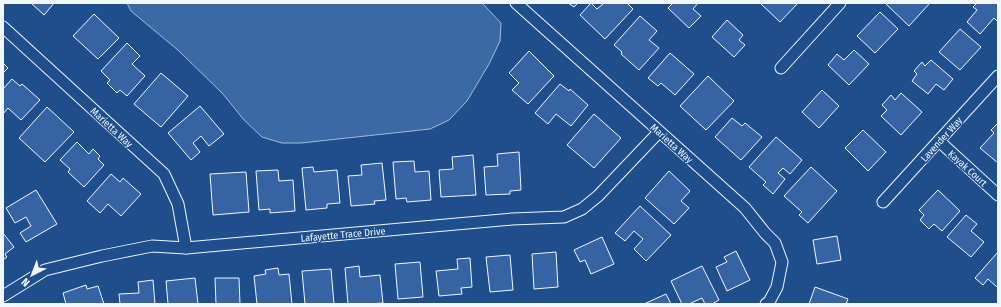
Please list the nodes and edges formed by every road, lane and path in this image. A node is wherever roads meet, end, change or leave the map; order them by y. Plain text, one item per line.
1 (516, 3) edge
2 (840, 3) edge
3 (3, 27) edge
4 (781, 68) dead end
5 (998, 76) edge
6 (659, 132) junction
7 (939, 141) junction
8 (998, 195) edge
9 (883, 202) dead end
10 (186, 248) junction
11 (3, 296) edge
12 (766, 304) edge

1 - 6 street, Marietta Way
2 - 4 street
3 - 10 street, Marietta Way
5 - 7 street, Lavender Way
6 - 10 street, Lafayette Trace Drive
6 - 12 street, Marietta Way
7 - 8 street, Kayak Court
7 - 9 street, Lavender Way
10 - 11 street, Lafayette Trace Drive

